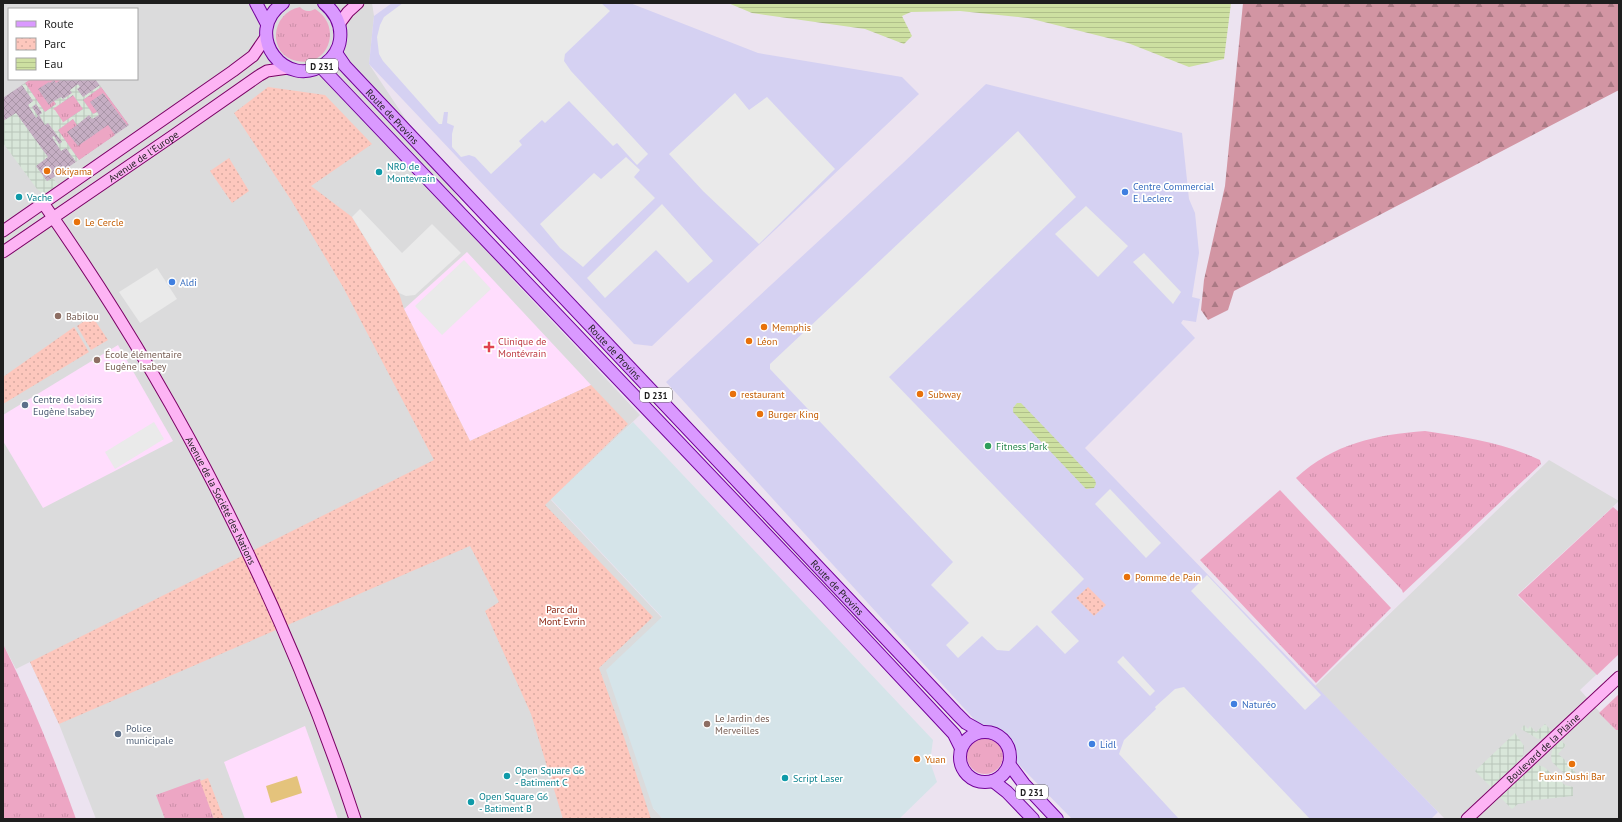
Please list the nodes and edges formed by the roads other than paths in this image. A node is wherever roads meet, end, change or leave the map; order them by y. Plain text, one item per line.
1 (256, 3) edge
2 (283, 3) edge
3 (324, 3) edge
4 (358, 3) edge
5 (268, 24) junction
6 (340, 24) junction
7 (266, 37) junction
8 (336, 53) junction
9 (321, 67) junction
10 (288, 68) junction
11 (48, 211) junction
12 (3, 231) edge
13 (3, 244) edge
14 (3, 252) edge
15 (1619, 676) edge
16 (982, 732) junction
17 (961, 748) junction
18 (1009, 764) junction
19 (993, 781) junction
20 (355, 819) edge
21 (1033, 819) edge
22 (1057, 819) edge
23 (1467, 819) edge

1 - 5 main road
2 - 5 main road
3 - 6 main road
4 - 6 main road
5 - 7 main road
6 - 8 main road, D 231
7 - 10 main road
7 - 11 main road, Avenue de l'Europe
8 - 9 main road, D 231
8 - 16 main road, Route de Provins / D 231
9 - 10 main road, D 231
9 - 17 main road, Route de Provins / D 231
10 - 11 main road, Avenue de l'Europe
11 - 12 main road, Avenue de l'Europe
11 - 13 main road
11 - 14 main road, Avenue de l'Europe
11 - 20 main road, Avenue de la Société des Nations
15 - 23 main road, Boulevard de la Plaine
16 - 17 main road
16 - 18 main road
17 - 19 main road
18 - 19 main road
18 - 22 main road, D 231
19 - 21 main road, D 231

